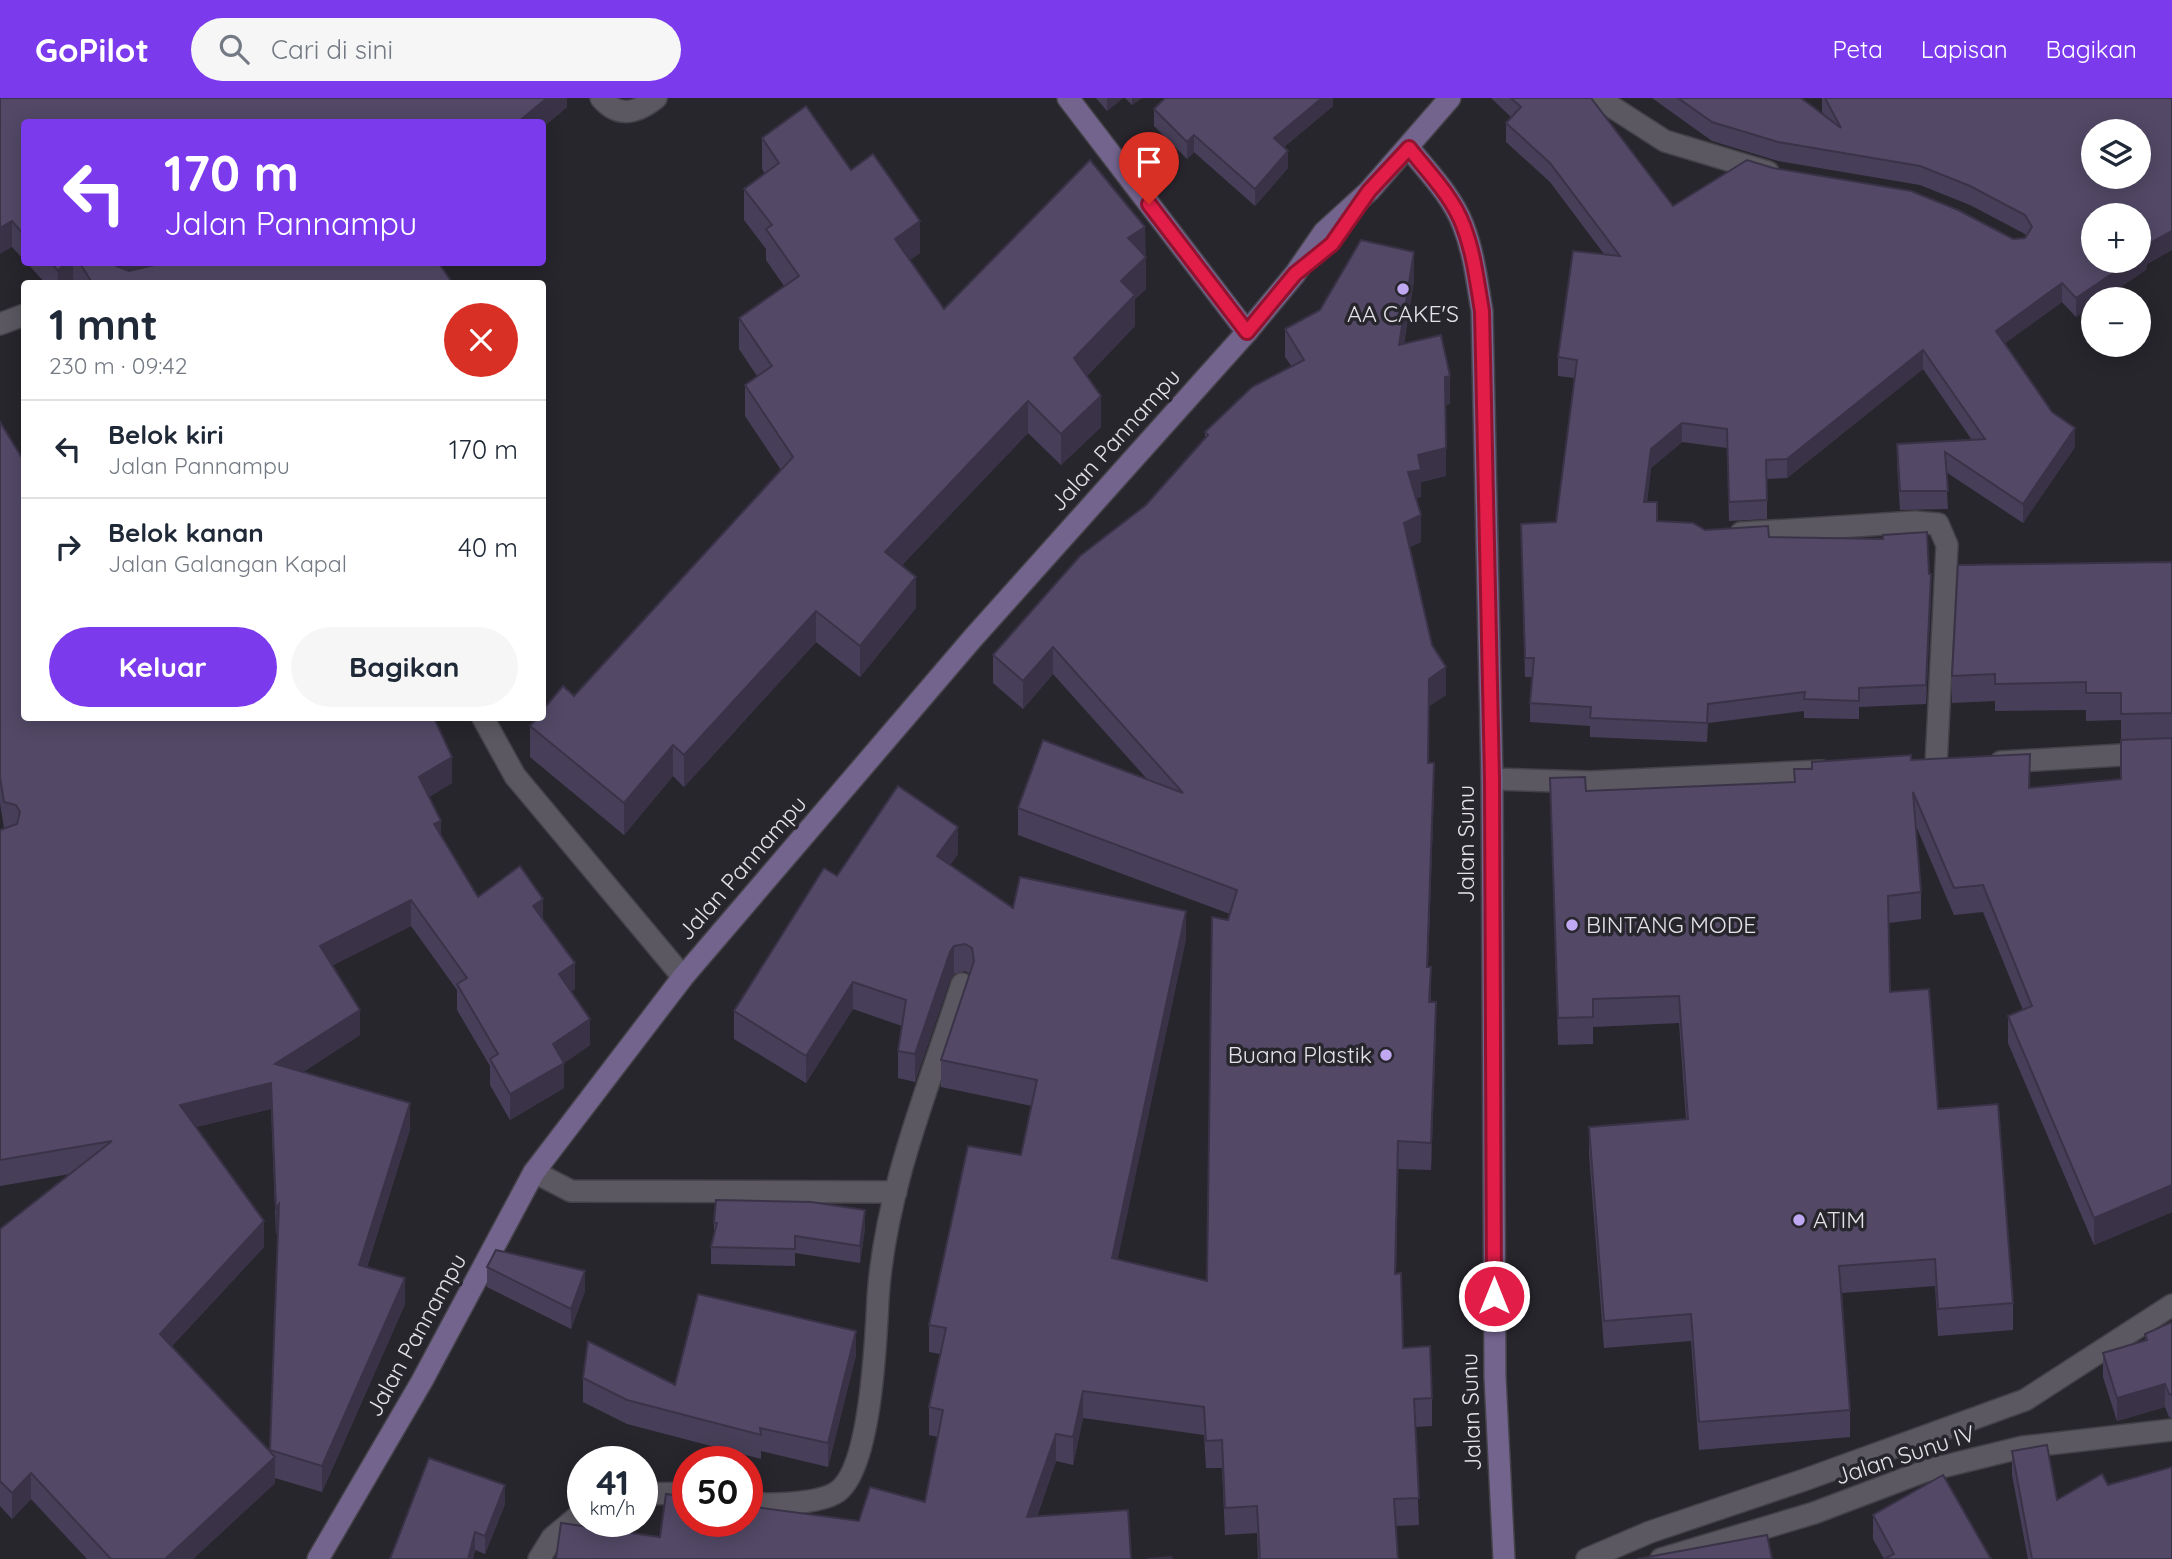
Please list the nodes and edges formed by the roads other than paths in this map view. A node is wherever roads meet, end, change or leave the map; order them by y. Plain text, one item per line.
1 (601, 98) edge
2 (656, 98) edge
3 (1068, 98) edge
4 (1450, 98) edge
5 (1598, 98) edge
6 (1409, 148) junction
7 (1787, 176) edge
8 (21, 316) edge
9 (0, 324) edge
10 (1247, 332) junction
11 (1717, 535) edge
12 (485, 721) edge
13 (2172, 751) edge
14 (1936, 766) junction
15 (1909, 767) edge
16 (1839, 771) edge
17 (1492, 779) junction
18 (683, 977) junction
19 (962, 984) dead end
20 (534, 1172) junction
21 (896, 1192) junction
22 (2172, 1305) edge
23 (2172, 1430) edge
24 (763, 1502) edge
25 (567, 1526) edge
26 (318, 1559) edge
27 (539, 1559) edge
28 (1504, 1559) edge
29 (1587, 1559) edge
30 (1661, 1559) edge

1 - 2 street
3 - 10 main road
4 - 6 main road, Jalan Pannampu
5 - 7 street
6 - 10 main road, Jalan Pannampu
6 - 17 main road, Jalan Sunu
8 - 9 street
10 - 18 main road, Jalan Pannampu
11 - 14 street
12 - 18 street
13 - 14 street
14 - 15 street
16 - 17 street
17 - 28 main road, Jalan Sunu
18 - 20 main road, Jalan Pannampu
19 - 21 street
20 - 21 street
20 - 26 main road, Jalan Pannampu
21 - 24 street
22 - 29 street
23 - 30 street, Jalan Sunu IV
25 - 27 street

